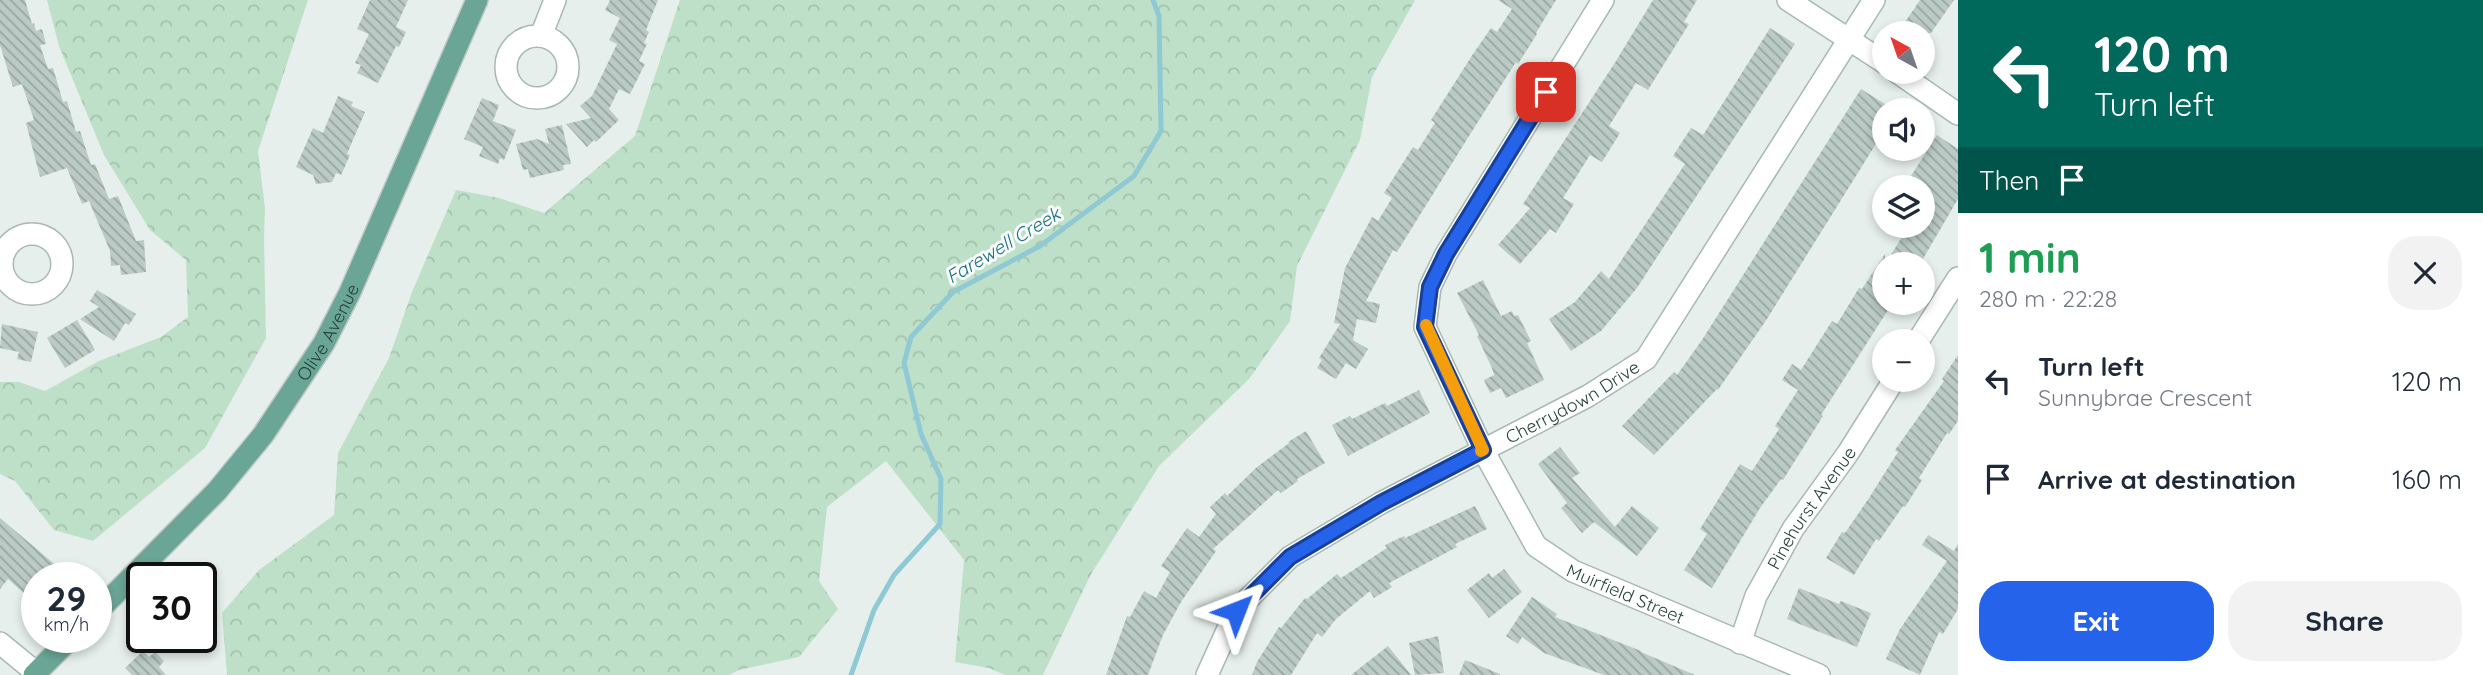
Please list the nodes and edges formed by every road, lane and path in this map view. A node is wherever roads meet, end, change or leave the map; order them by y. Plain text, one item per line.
1 (477, 0) edge
2 (555, 0) edge
3 (1604, 0) edge
4 (1788, 0) edge
5 (1874, 0) edge
6 (541, 36) dead end
7 (1850, 39) junction
8 (1872, 54) edge
9 (1914, 84) edge
10 (1958, 114) edge
11 (1958, 278) edge
12 (1926, 329) edge
13 (1886, 392) edge
14 (1483, 450) junction
15 (112, 597) edge
16 (0, 643) edge
17 (1740, 643) junction
18 (56, 653) edge
19 (36, 674) edge
20 (1207, 675) edge
21 (1819, 675) edge

1 - 15 main road, Olive Avenue
2 - 6 street
3 - 14 street, Muirfield Street
4 - 7 street
5 - 7 street, Cherrydown Drive
7 - 8 street
7 - 14 street, Cherrydown Drive
9 - 10 street
11 - 12 street
13 - 17 street, Pinehurst Avenue
14 - 17 street, Muirfield Street
14 - 20 street, Cherrydown Drive
16 - 19 street
17 - 21 street, Muirfield Street
18 - 19 main road

